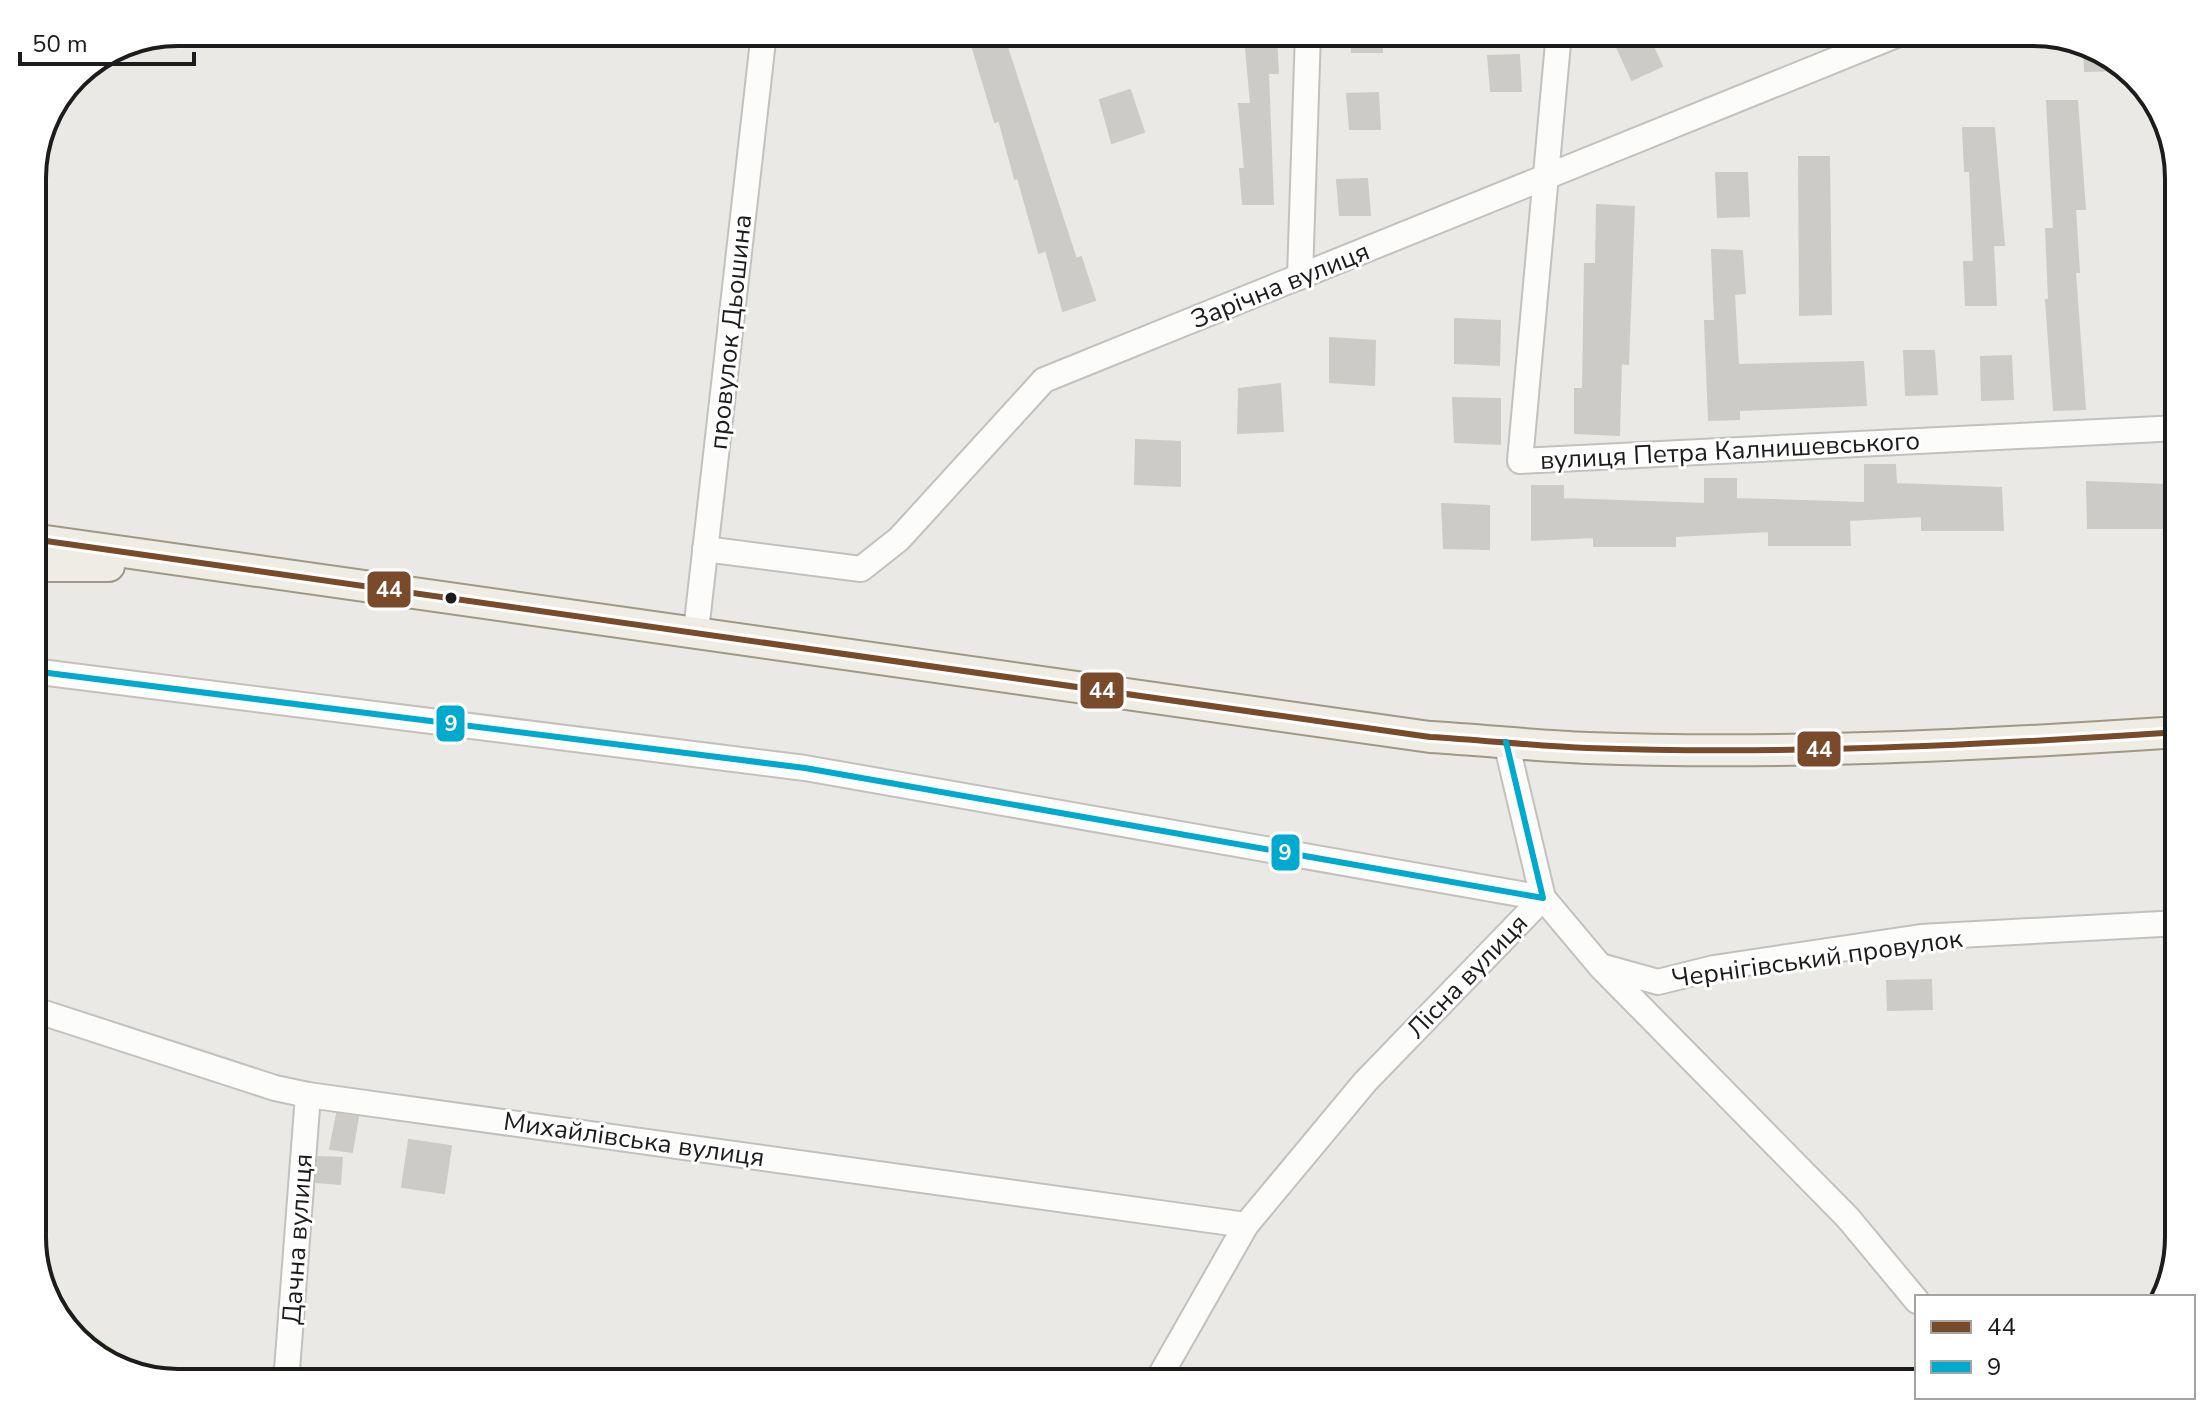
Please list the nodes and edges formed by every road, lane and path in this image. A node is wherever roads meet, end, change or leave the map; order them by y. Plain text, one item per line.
1 (762, 46) edge
2 (1308, 46) edge
3 (1558, 46) edge
4 (1869, 46) edge
5 (1548, 176) junction
6 (1300, 277) junction
7 (2165, 429) edge
8 (46, 541) edge
9 (705, 549) junction
10 (207, 565) junction
11 (46, 566) edge
12 (696, 631) junction
13 (46, 673) edge
14 (2165, 733) edge
15 (1506, 742) junction
16 (1543, 898) junction
17 (2165, 924) edge
18 (1601, 967) junction
19 (46, 1014) edge
20 (308, 1095) junction
21 (1246, 1225) junction
22 (1915, 1299) edge
23 (287, 1369) edge
24 (1164, 1369) edge

1 - 9 street, провулок Дьошина
2 - 6 street
3 - 5 street, вулиця Петра Калнишевського
4 - 5 street, Зарічна вулиця
5 - 6 street, Зарічна вулиця
5 - 7 street, вулиця Петра Калнишевського
6 - 9 street, Зарічна вулиця
8 - 10 main road
9 - 12 street, провулок Дьошина
10 - 11 main road
10 - 12 main road
12 - 15 main road
13 - 16 street
14 - 15 main road
15 - 16 street
16 - 18 street, Лісна вулиця
16 - 21 street, Лісна вулиця
17 - 18 street, Чернігівський провулок
18 - 22 street, Лісна вулиця
19 - 20 street, Михайлівська вулиця
20 - 21 street, Михайлівська вулиця
20 - 23 street, Дачна вулиця
21 - 24 street, Лісна вулиця

